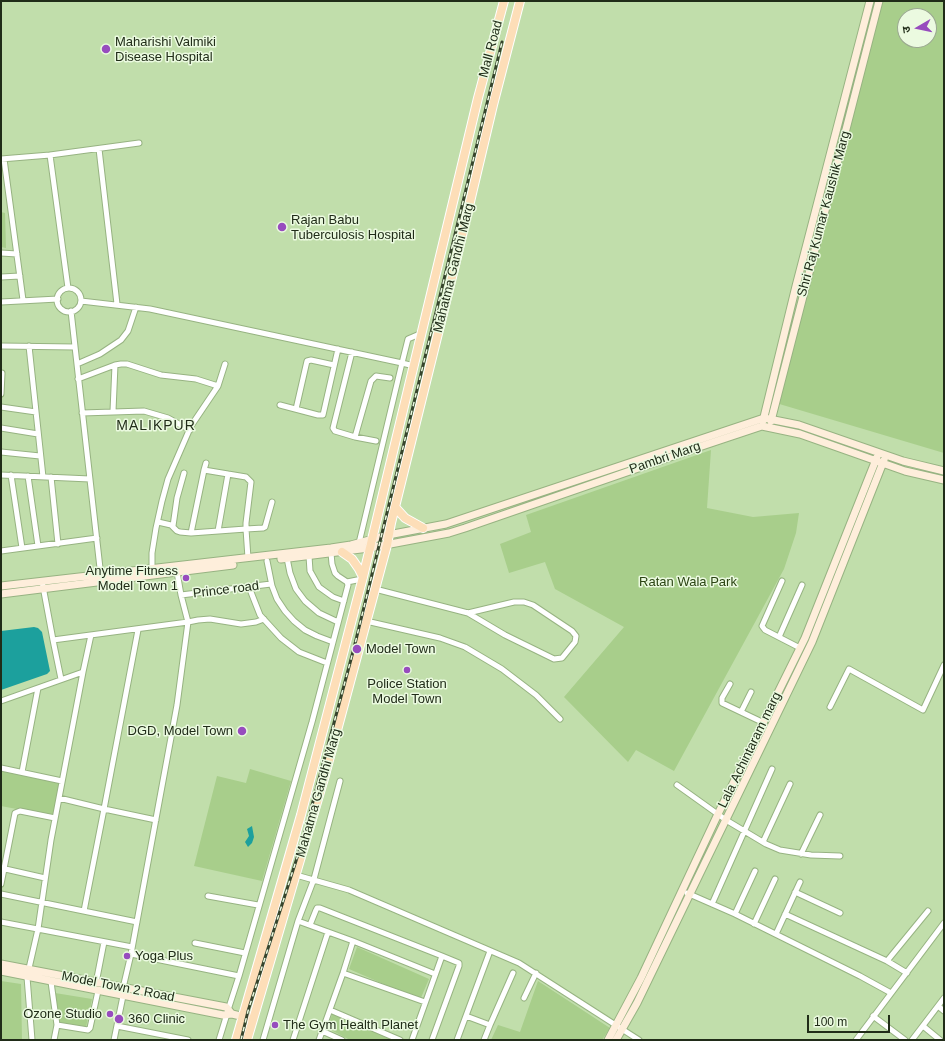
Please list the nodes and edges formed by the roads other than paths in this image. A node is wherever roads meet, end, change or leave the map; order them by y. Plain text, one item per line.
1 (504, 1) edge
2 (520, 1) edge
3 (870, 1) edge
4 (879, 1) edge
5 (862, 34) junction
6 (870, 37) junction
7 (478, 98) joint
8 (139, 143) dead end
9 (99, 149) junction
10 (50, 155) junction
11 (2, 159) edge
12 (813, 222) junction
13 (822, 224) junction
14 (1, 253) edge
15 (17, 254) junction
16 (20, 276) junction
17 (1, 277) edge
18 (68, 288) junction
19 (58, 299) junction
20 (23, 300) junction
21 (81, 301) junction
22 (1, 302) edge
23 (117, 304) junction
24 (136, 307) junction
25 (71, 311) junction
26 (422, 333) junction
27 (1, 346) edge
28 (29, 346) junction
29 (74, 347) junction
30 (338, 349) junction
31 (352, 352) junction
32 (402, 363) junction
33 (76, 364) junction
34 (115, 364) junction
35 (225, 364) dead end
36 (334, 365) junction
37 (414, 366) junction
38 (2, 373) dead end
39 (390, 378) dead end
40 (78, 379) junction
41 (218, 386) junction
42 (1, 394) edge
43 (280, 405) dead end
44 (1, 407) edge
45 (296, 409) junction
46 (113, 411) junction
47 (36, 412) junction
48 (82, 413) junction
49 (767, 418) junction
50 (762, 426) junction
51 (770, 427) junction
52 (1, 428) edge
53 (190, 430) junction
54 (38, 434) junction
55 (355, 437) junction
56 (376, 441) dead end
57 (1, 452) edge
58 (882, 454) junction
59 (40, 456) junction
60 (879, 462) junction
61 (206, 463) dead end
62 (204, 470) junction
63 (944, 471) edge
64 (184, 472) dead end
65 (228, 474) junction
66 (1, 475) edge
67 (11, 475) junction
68 (28, 476) junction
69 (43, 477) junction
70 (51, 477) junction
71 (90, 479) junction
72 (594, 479) junction
73 (944, 480) edge
74 (272, 502) dead end
75 (395, 506) junction
76 (158, 522) junction
77 (173, 526) junction
78 (423, 528) junction
79 (246, 529) junction
80 (218, 531) junction
81 (191, 534) junction
82 (388, 535) junction
83 (97, 538) junction
84 (371, 540) junction
85 (359, 543) junction
86 (58, 544) junction
87 (387, 544) junction
88 (38, 546) junction
89 (22, 548) junction
90 (369, 548) junction
91 (1, 551) edge
92 (342, 552) junction
93 (331, 553) junction
94 (309, 556) junction
95 (248, 558) junction
96 (287, 558) junction
97 (267, 561) junction
98 (152, 569) junction
99 (177, 572) junction
100 (102, 578) junction
101 (362, 578) junction
102 (782, 581) dead end
103 (347, 582) junction
104 (271, 584) junction
105 (43, 585) junction
106 (1, 586) edge
107 (802, 586) dead end
108 (250, 587) junction
109 (375, 589) junction
110 (1, 594) edge
111 (181, 595) junction
112 (344, 601) junction
113 (468, 613) junction
114 (264, 619) junction
115 (366, 621) junction
116 (188, 622) junction
117 (338, 622) junction
118 (138, 630) junction
119 (91, 635) junction
120 (779, 637) junction
121 (53, 640) junction
122 (332, 642) junction
123 (800, 648) junction
124 (327, 663) junction
125 (944, 666) edge
126 (83, 672) junction
127 (61, 679) junction
128 (730, 684) dead end
129 (38, 688) junction
130 (751, 692) dead end
131 (1, 701) edge
132 (830, 707) dead end
133 (741, 712) junction
134 (560, 719) dead end
135 (764, 723) junction
136 (1, 768) edge
137 (772, 769) dead end
138 (22, 772) junction
139 (340, 780) dead end
140 (62, 781) junction
141 (677, 784) dead end
142 (790, 784) dead end
143 (59, 798) junction
144 (104, 809) junction
145 (718, 814) junction
146 (820, 815) dead end
147 (55, 818) junction
148 (156, 820) junction
149 (726, 820) junction
150 (744, 830) junction
151 (763, 842) junction
152 (801, 854) junction
153 (840, 856) dead end
154 (2, 868) edge
155 (755, 871) dead end
156 (296, 875) junction
157 (45, 878) junction
158 (314, 879) junction
159 (775, 879) dead end
160 (800, 882) dead end
161 (1, 884) edge
162 (795, 892) junction
163 (686, 893) junction
164 (1, 894) edge
165 (208, 896) dead end
166 (42, 902) junction
167 (712, 904) junction
168 (258, 906) junction
169 (84, 911) junction
170 (928, 911) dead end
171 (840, 913) dead end
172 (735, 914) junction
173 (785, 914) junction
174 (298, 921) junction
175 (1, 922) edge
176 (137, 922) junction
177 (944, 922) edge
178 (754, 924) junction
179 (310, 925) junction
180 (38, 929) junction
181 (328, 932) junction
182 (776, 934) junction
183 (353, 941) junction
184 (104, 942) junction
185 (195, 943) dead end
186 (132, 947) junction
187 (490, 951) junction
188 (245, 953) junction
189 (131, 954) junction
190 (442, 956) junction
191 (887, 961) junction
192 (1, 964) edge
193 (1, 971) edge
194 (28, 973) junction
195 (344, 973) junction
196 (907, 973) junction
197 (435, 974) junction
198 (514, 974) dead end
199 (536, 974) junction
200 (239, 976) junction
201 (51, 982) junction
202 (97, 987) junction
203 (123, 992) junction
204 (891, 993) junction
205 (524, 998) dead end
206 (944, 998) edge
207 (425, 1002) junction
208 (938, 1006) junction
209 (330, 1010) junction
210 (944, 1011) edge
211 (230, 1013) junction
212 (243, 1016) junction
213 (466, 1016) junction
214 (873, 1016) junction
215 (253, 1019) junction
216 (57, 1025) junction
217 (490, 1025) junction
218 (117, 1026) junction
219 (922, 1026) junction
220 (619, 1027) junction
221 (322, 1031) junction
222 (858, 1039) edge
223 (32, 1040) edge
224 (54, 1040) edge
225 (114, 1040) edge
226 (188, 1040) edge
227 (219, 1040) edge
228 (236, 1040) edge
229 (247, 1040) edge
230 (263, 1040) edge
231 (293, 1040) edge
232 (319, 1040) edge
233 (342, 1040) edge
234 (400, 1040) edge
235 (412, 1040) edge
236 (432, 1040) edge
237 (457, 1040) edge
238 (484, 1040) edge
239 (608, 1040) edge
240 (616, 1040) edge
241 (639, 1040) edge
242 (905, 1040) edge
243 (912, 1040) edge
244 (940, 1040) edge

1 - 7 main road, Mall Road
2 - 75 main road, Mahatma Gandhi Marg
3 - 5 street, Shri Raj Kumar Kaushik Marg
4 - 6 street, Shri Raj Kumar Kaushik Marg
5 - 6 street
5 - 12 street, Shri Raj Kumar Kaushik Marg
6 - 13 street, Shri Raj Kumar Kaushik Marg
7 - 26 main road, Mahatma Gandhi Marg
8 - 9 street
9 - 10 street
9 - 23 street
10 - 11 street
10 - 18 street
11 - 15 street
12 - 13 street
12 - 49 street, Shri Raj Kumar Kaushik Marg
13 - 49 street, Shri Raj Kumar Kaushik Marg
14 - 15 street
15 - 16 street
16 - 17 street
16 - 20 street
18 - 19 street
18 - 21 street
19 - 20 street
19 - 25 street
20 - 22 street
21 - 23 street
21 - 25 street
23 - 24 street
24 - 30 street
24 - 33 street
25 - 29 street
26 - 32 street
26 - 37 main road, Mahatma Gandhi Marg
27 - 28 street
28 - 29 street
28 - 47 street
29 - 33 street
30 - 31 street
30 - 36 street
31 - 32 street
31 - 55 street
32 - 37 street
32 - 85 street
33 - 40 street
34 - 40 street
34 - 41 street
34 - 46 street
35 - 41 street
36 - 45 street
36 - 45 street
37 - 84 main road, Mahatma Gandhi Marg
38 - 42 street
39 - 55 street
40 - 48 street
41 - 53 street
43 - 45 street
44 - 47 street
46 - 48 street
46 - 53 street
47 - 54 street
48 - 71 street
49 - 50 street, Shri Raj Kumar Kaushik Marg
49 - 51 street, Shri Raj Kumar Kaushik Marg
49 - 58 street
49 - 72 street, Pambri Marg
50 - 51 street, Pambri Marg
50 - 72 street, Pambri Marg
51 - 60 street, Pambri Marg
52 - 54 street
53 - 76 street
54 - 59 street
55 - 56 street
57 - 59 street
58 - 60 street, Lala Achintaram marg
58 - 63 street
59 - 69 street
60 - 73 street, Pambri Marg
60 - 123 street, Lala Achintaram marg
60 - 149 street, Lala Achintaram marg
61 - 62 street
62 - 65 street
62 - 81 street
64 - 77 street
65 - 79 street
65 - 80 street
66 - 67 street
67 - 68 street
67 - 89 street
68 - 69 street
68 - 88 street
69 - 70 street
70 - 71 street
70 - 86 street
71 - 83 street
72 - 78 street, Pambri Marg
72 - 87 street, Pambri Marg
74 - 79 street
75 - 78 main road
75 - 82 main road, Mahatma Gandhi Marg
76 - 77 street
76 - 98 street
77 - 81 street
78 - 82 street, Pambri Marg
79 - 80 street
79 - 95 street
80 - 81 street
82 - 84 street, Pambri Marg
82 - 87 main road, Mahatma Gandhi Marg
83 - 86 street
83 - 100 street
84 - 85 street, Pambri Marg
84 - 90 main road, Mahatma Gandhi Marg
85 - 95 street, Pambri Marg
86 - 88 street
87 - 90 street, Pambri Marg
87 - 109 main road, Mahatma Gandhi Marg
88 - 89 street
89 - 91 street
90 - 92 street, Pambri Marg
90 - 101 main road, Mahatma Gandhi Marg
92 - 93 street, Pambri Marg
92 - 101 main road
93 - 94 street, Pambri Marg
93 - 103 street
94 - 96 street, Pambri Marg
94 - 112 street
95 - 98 street, Pambri Marg
96 - 97 street, Pambri Marg
96 - 117 street
97 - 99 street, Pambri Marg
97 - 104 street
98 - 100 street, Pambri Marg
99 - 100 street, Pambri Marg
99 - 111 street
100 - 105 street
101 - 103 street
101 - 212 main road, Mahatma Gandhi Marg
102 - 120 street
103 - 112 street
104 - 108 street, Prince road
104 - 122 street
105 - 106 street
105 - 110 street
105 - 121 street
107 - 120 street
108 - 111 street, Prince road
108 - 114 street
109 - 113 street
109 - 115 main road, Mahatma Gandhi Marg
111 - 116 street
112 - 117 street
113 - 113 street
114 - 116 street
114 - 124 street
115 - 134 street
115 - 156 main road, Mahatma Gandhi Marg
116 - 118 street
116 - 148 street
117 - 122 street
118 - 119 street
118 - 144 street
119 - 121 street
119 - 126 street
120 - 123 street
121 - 127 street
122 - 124 street
123 - 135 street, Lala Achintaram marg
124 - 168 street
125 - 132 street
126 - 127 street
126 - 140 street
127 - 129 street
128 - 133 street
129 - 131 street
129 - 138 street
130 - 133 street
133 - 135 street
135 - 145 street, Lala Achintaram marg
136 - 138 street
137 - 150 street
138 - 140 street
139 - 158 street
140 - 143 street
141 - 145 street
142 - 151 street
143 - 144 street
143 - 147 street
144 - 148 street
144 - 169 street
145 - 149 street
145 - 163 street, Lala Achintaram marg
146 - 152 street
147 - 154 street
147 - 157 street
148 - 176 street
149 - 150 street
149 - 163 street, Lala Achintaram marg
150 - 151 street
150 - 167 street
151 - 152 street
152 - 153 street
154 - 157 street
154 - 161 street
155 - 172 street
156 - 158 street
156 - 215 main road, Mahatma Gandhi Marg
157 - 166 street
158 - 174 street
158 - 187 street
159 - 178 street
160 - 162 street
162 - 171 street
162 - 173 street
163 - 167 street
163 - 220 street, Lala Achintaram marg
164 - 166 street
165 - 168 street
166 - 169 street
166 - 180 street
167 - 172 street
168 - 188 street
169 - 176 street
170 - 191 street
172 - 178 street
173 - 182 street
173 - 191 street
174 - 179 street
174 - 230 street
175 - 180 street
176 - 186 street
177 - 196 street
178 - 182 street
179 - 181 street
179 - 190 street
180 - 184 street
180 - 194 street
181 - 183 street
181 - 231 street
182 - 204 street
183 - 195 street
183 - 197 street
184 - 186 street
184 - 202 street
185 - 188 street
186 - 189 street
187 - 199 street
187 - 213 street
188 - 200 street
189 - 200 street
189 - 203 street
190 - 197 street
190 - 236 street
191 - 196 street
192 - 194 street, Model Town 2 Road
193 - 194 street, Model Town 2 Road
194 - 201 street, Model Town 2 Road
194 - 202 street, Model Town 2 Road
194 - 223 street
195 - 207 street
195 - 209 street
196 - 204 street
197 - 207 street
198 - 217 street
199 - 205 street
199 - 220 street
200 - 211 street
201 - 202 street, Model Town 2 Road
201 - 216 street
202 - 203 street, Model Town 2 Road
202 - 216 street
203 - 211 street, Model Town 2 Road
203 - 218 street
204 - 214 street
206 - 208 street
207 - 235 street
208 - 210 street
208 - 219 street
209 - 221 street
209 - 234 street
211 - 212 street, Model Town 2 Road
211 - 227 street
212 - 215 street, Model Town 2 Road
212 - 228 main road, Mahatma Gandhi Marg
213 - 217 street
213 - 237 street
214 - 222 street
214 - 242 street
215 - 229 main road, Mahatma Gandhi Marg
216 - 224 street
217 - 238 street
218 - 225 street
218 - 226 street
219 - 243 street
219 - 244 street
220 - 239 street, Lala Achintaram marg
220 - 240 street, Lala Achintaram marg
220 - 241 street
221 - 232 street
221 - 233 street

